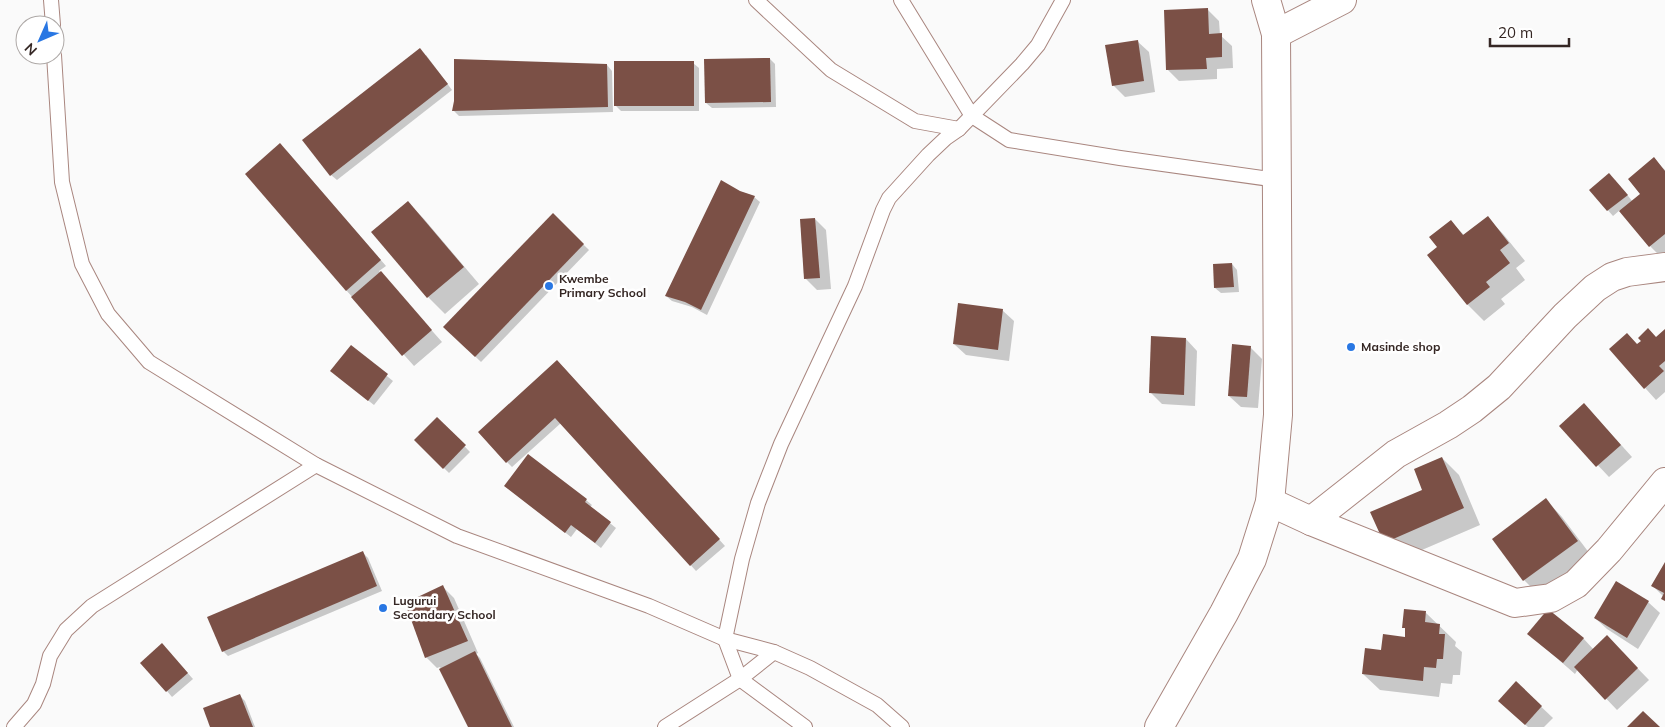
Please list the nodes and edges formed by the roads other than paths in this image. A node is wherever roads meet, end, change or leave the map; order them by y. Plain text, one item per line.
1 (52, 0) edge
2 (756, 0) edge
3 (901, 0) edge
4 (1063, 0) edge
5 (1266, 0) edge
6 (1342, 0) edge
7 (53, 15) edge
8 (1276, 34) junction
9 (55, 65) edge
10 (972, 116) junction
11 (959, 130) junction
12 (1277, 180) junction
13 (1665, 267) edge
14 (316, 465) junction
15 (1665, 482) edge
16 (1270, 502) junction
17 (1311, 521) junction
18 (725, 639) junction
19 (774, 652) junction
20 (740, 679) junction
21 (14, 727) edge
22 (665, 727) edge
23 (805, 727) edge
24 (902, 727) edge
25 (1159, 727) edge

1 - 7 lane
2 - 11 lane
3 - 10 lane
4 - 10 lane
5 - 8 street
6 - 8 street
8 - 12 street
9 - 14 lane
10 - 11 lane
10 - 12 lane
11 - 18 lane
12 - 16 street
13 - 17 street
14 - 18 lane
14 - 21 lane
15 - 17 street
16 - 17 street
16 - 25 street
18 - 19 lane
18 - 20 lane
19 - 20 lane
19 - 24 lane
20 - 22 lane
20 - 23 lane

